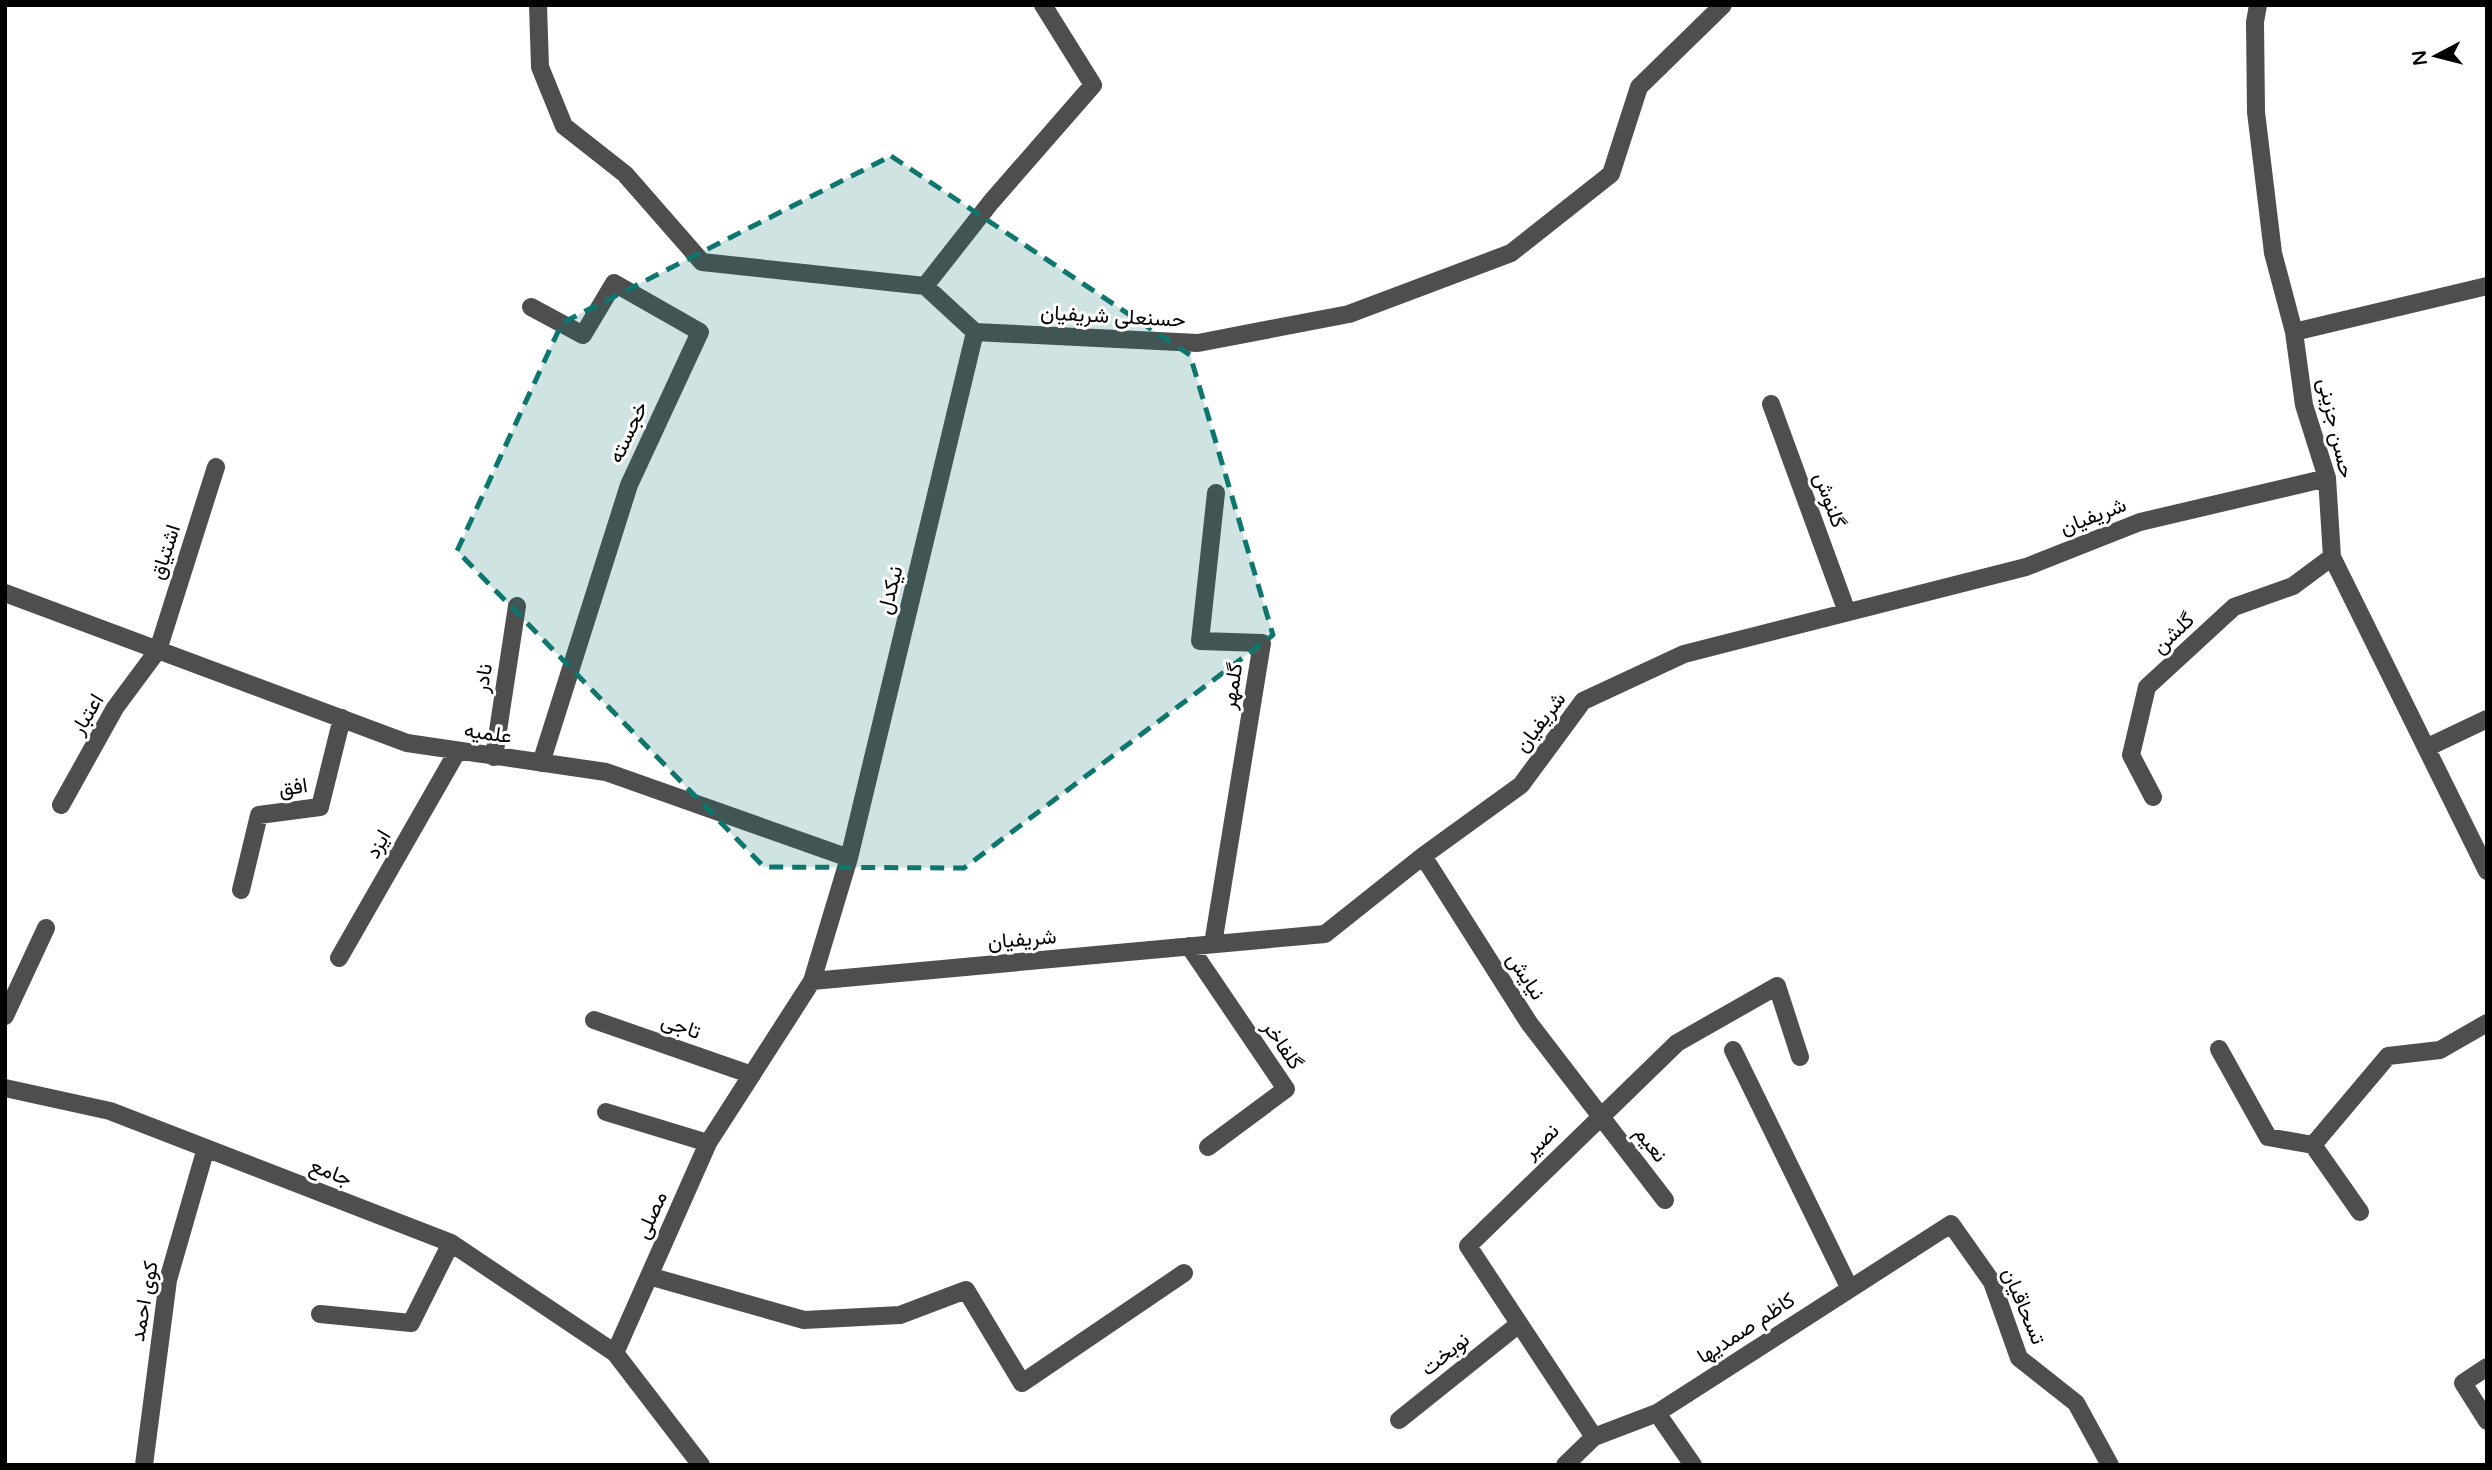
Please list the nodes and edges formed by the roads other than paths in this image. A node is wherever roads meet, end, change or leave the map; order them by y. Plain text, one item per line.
1 (538, 5) edge
2 (1044, 5) edge
3 (1723, 5) edge
4 (2258, 5) edge
5 (925, 286) junction
6 (2487, 286) edge
7 (531, 307) dead end
8 (975, 332) junction
9 (2294, 332) junction
10 (1771, 404) dead end
11 (216, 467) dead end
12 (2327, 478) junction
13 (1216, 493) dead end
14 (2332, 557) junction
15 (5, 593) edge
16 (517, 606) dead end
17 (1847, 612) junction
18 (158, 650) junction
19 (342, 719) junction
20 (2487, 719) edge
21 (2426, 748) junction
22 (457, 752) junction
23 (494, 757) junction
24 (541, 763) junction
25 (2153, 797) dead end
26 (61, 804) dead end
27 (1423, 856) junction
28 (849, 858) junction
29 (2487, 871) edge
30 (241, 890) dead end
31 (46, 928) dead end
32 (1213, 944) junction
33 (1189, 946) junction
34 (339, 958) dead end
35 (812, 981) junction
36 (5, 1017) edge
37 (594, 1020) dead end
38 (2487, 1023) edge
39 (2219, 1049) dead end
40 (1733, 1050) dead end
41 (1800, 1056) dead end
42 (752, 1075) junction
43 (5, 1088) edge
44 (606, 1112) dead end
45 (1600, 1116) junction
46 (708, 1143) junction
47 (2313, 1145) junction
48 (1208, 1147) dead end
49 (205, 1148) junction
50 (1665, 1200) dead end
51 (2360, 1212) dead end
52 (1951, 1224) joint
53 (451, 1243) junction
54 (1184, 1273) dead end
55 (649, 1276) junction
56 (1850, 1289) junction
57 (320, 1314) dead end
58 (1519, 1324) junction
59 (615, 1353) junction
60 (2487, 1367) edge
61 (1657, 1413) junction
62 (1399, 1420) dead end
63 (2487, 1421) edge
64 (1594, 1437) junction
65 (144, 1465) edge
66 (701, 1465) edge
67 (1564, 1465) edge
68 (1693, 1465) edge
69 (2110, 1465) edge

1 - 5 street
2 - 5 street
3 - 8 street, حسنعلی شریفیان
4 - 9 street, حسن جزینی
5 - 8 street
6 - 9 street
7 - 24 street, خجسته
8 - 28 street, نیکدل
9 - 12 street, حسن جزینی
10 - 17 street, گلنوش
11 - 18 street, اشتیاق
12 - 14 street, حسن جزینی
12 - 17 street, شریفیان
13 - 32 street, گلمهر
14 - 21 street, حسن جزینی
14 - 25 street, گلشن
15 - 18 street, علمیه
16 - 23 street, نادر
17 - 27 street, شریفیان
18 - 19 street, علمیه
18 - 26 street, اعتبار
19 - 22 street, علمیه
19 - 30 street, افق
20 - 21 street
21 - 29 street, حسن جزینی
22 - 23 street, علمیه
22 - 34 street, ایزد
23 - 24 street, علمیه
24 - 28 street, علمیه
27 - 32 street, شریفیان
27 - 45 street, نیایش
28 - 35 street
31 - 36 street
32 - 33 street, شریفیان
33 - 35 street, شریفیان
33 - 48 street, گلفاخر
35 - 42 street, مصلی
37 - 42 street, تاجی
38 - 47 street
39 - 47 street
40 - 56 street
41 - 45 street, نصیر
42 - 46 street, مصلی
43 - 49 street, جامع
44 - 46 street
45 - 50 street, نعیم
45 - 58 street, نصیر
46 - 55 street, مصلی
47 - 51 street
49 - 53 street, جامع
49 - 65 street, کوی احمد
52 - 56 street, کاظم صمدیها
52 - 69 street, تسحاقیان
53 - 57 street
53 - 59 street, جامع
54 - 55 street
55 - 59 street, مصلی
56 - 61 street, کاظم صمدیها
58 - 62 street, نوبخت
58 - 64 street, نصیر
59 - 66 street
60 - 63 street
61 - 64 street, کاظم صمدیها
61 - 68 street
64 - 67 street, کاظم صمدیها

